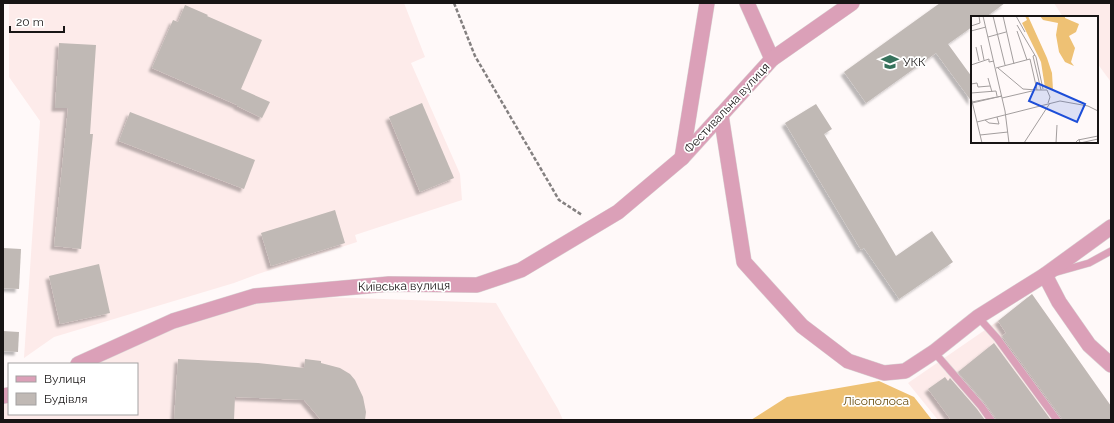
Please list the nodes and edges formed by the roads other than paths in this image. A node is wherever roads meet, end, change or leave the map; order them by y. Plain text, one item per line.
1 (707, 3) edge
2 (747, 3) edge
3 (852, 3) edge
4 (772, 59) junction
5 (721, 115) junction
6 (682, 158) junction
7 (1111, 227) edge
8 (1111, 251) edge
9 (1045, 275) junction
10 (978, 317) junction
11 (934, 352) junction
12 (80, 363) edge
13 (1111, 365) edge
14 (991, 420) edge
15 (1057, 420) edge

1 - 6 street, Фестивальна вулиця
2 - 4 street, Фестивальна вулиця
3 - 4 street
4 - 5 street, Фестивальна вулиця
5 - 6 street, Фестивальна вулиця
5 - 11 street
6 - 12 street, Київська вулиця
7 - 9 street
8 - 9 lane
9 - 10 street
9 - 13 street
10 - 11 street
10 - 15 lane
11 - 14 lane

